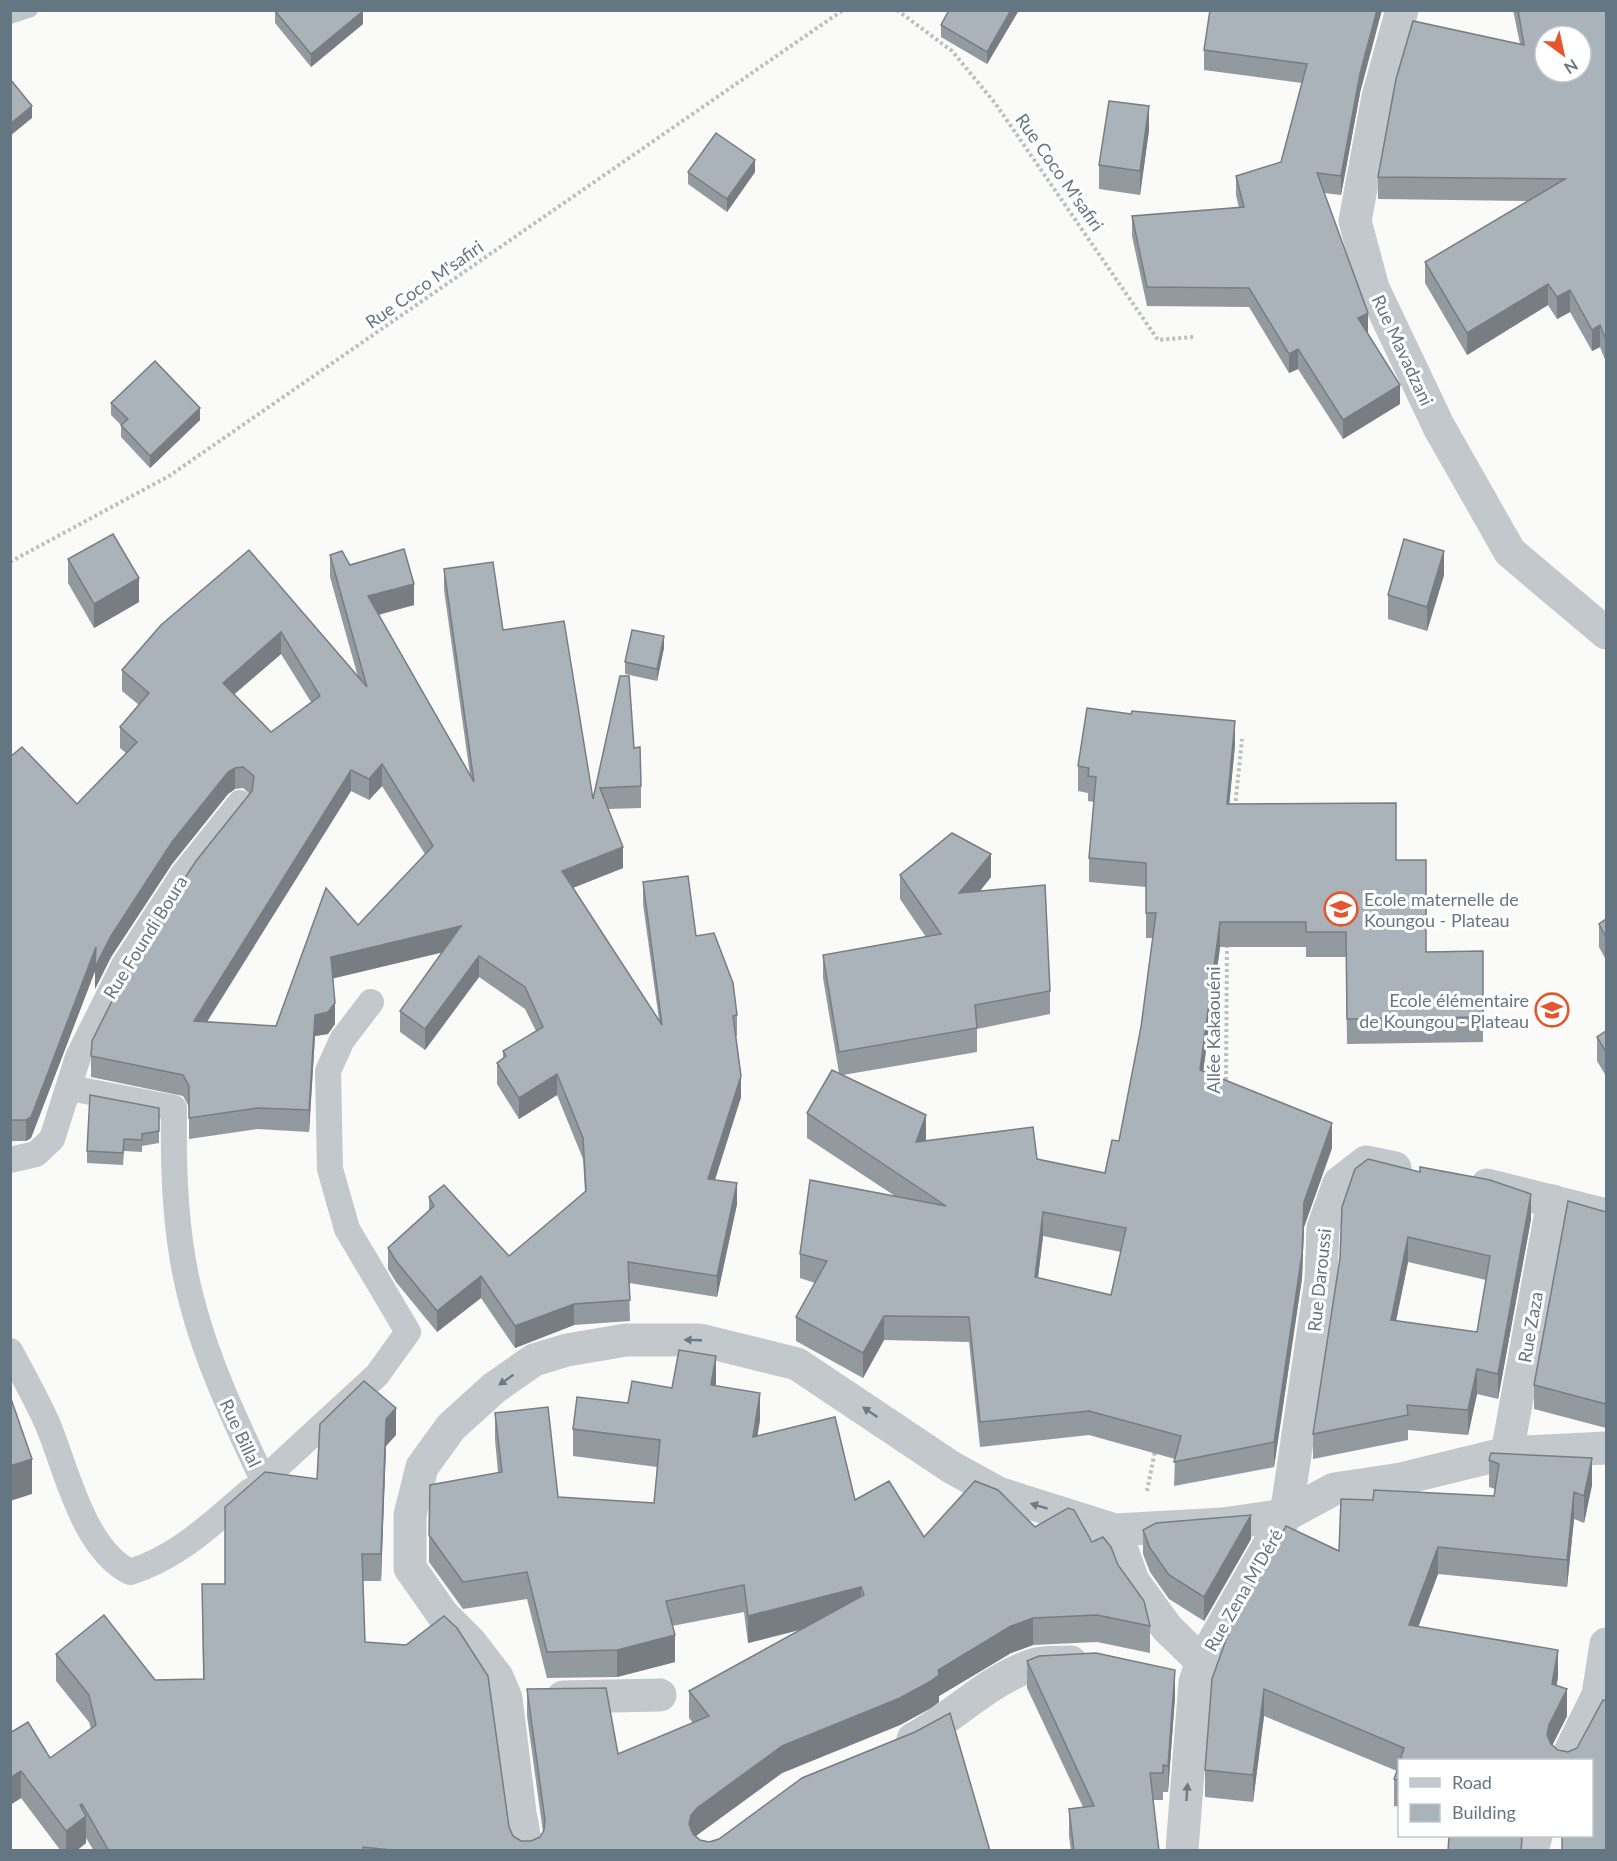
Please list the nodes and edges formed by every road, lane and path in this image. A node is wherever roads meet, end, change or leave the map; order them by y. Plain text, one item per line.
1 (843, 10) edge
2 (897, 10) edge
3 (1402, 10) edge
4 (1194, 337) dead end
5 (10, 562) edge
6 (1606, 633) edge
7 (1242, 739) dead end
8 (240, 803) edge
9 (1234, 817) edge
10 (1227, 931) edge
11 (371, 1002) dead end
12 (70, 1088) junction
13 (1226, 1096) edge
14 (10, 1160) edge
15 (1422, 1173) edge
16 (1455, 1179) edge
17 (1553, 1201) junction
18 (1606, 1215) edge
19 (10, 1351) edge
20 (1157, 1443) edge
21 (1606, 1448) edge
22 (1507, 1453) junction
23 (262, 1480) junction
24 (1286, 1515) junction
25 (1127, 1530) junction
26 (1606, 1644) edge
27 (1098, 1660) edge
28 (1198, 1672) junction
29 (1162, 1675) edge
30 (1602, 1691) edge
31 (660, 1695) dead end
32 (506, 1698) junction
33 (889, 1749) edge
34 (1567, 1759) edge
35 (527, 1851) edge
36 (1182, 1851) edge

1 - 5 path, Rue Coco M'safiri
2 - 4 path, Rue Coco M'safiri
3 - 6 street, Rue Mavadzani
7 - 9 path
8 - 12 lane, Rue Foundi Boura
10 - 13 path, Allée Kakaouéni
11 - 23 lane, Rue Billal
12 - 14 lane, Rue Foundi Boura
12 - 23 lane, Rue Billal
15 - 24 street, Rue Daroussi
16 - 17 street
17 - 18 street
17 - 22 street, Rue Zaza
19 - 23 lane
20 - 25 path
21 - 22 street, Rue Zena M'Déré
22 - 24 street, Rue Zena M'Déré
24 - 25 street
24 - 28 street, Rue Zena M'Déré
25 - 28 street
25 -> 32 street
26 - 30 street
27 - 33 street
28 - 29 street
36 -> 28 street, Rue Zena M'Déré
30 - 34 street
31 - 32 street
32 - 35 street

